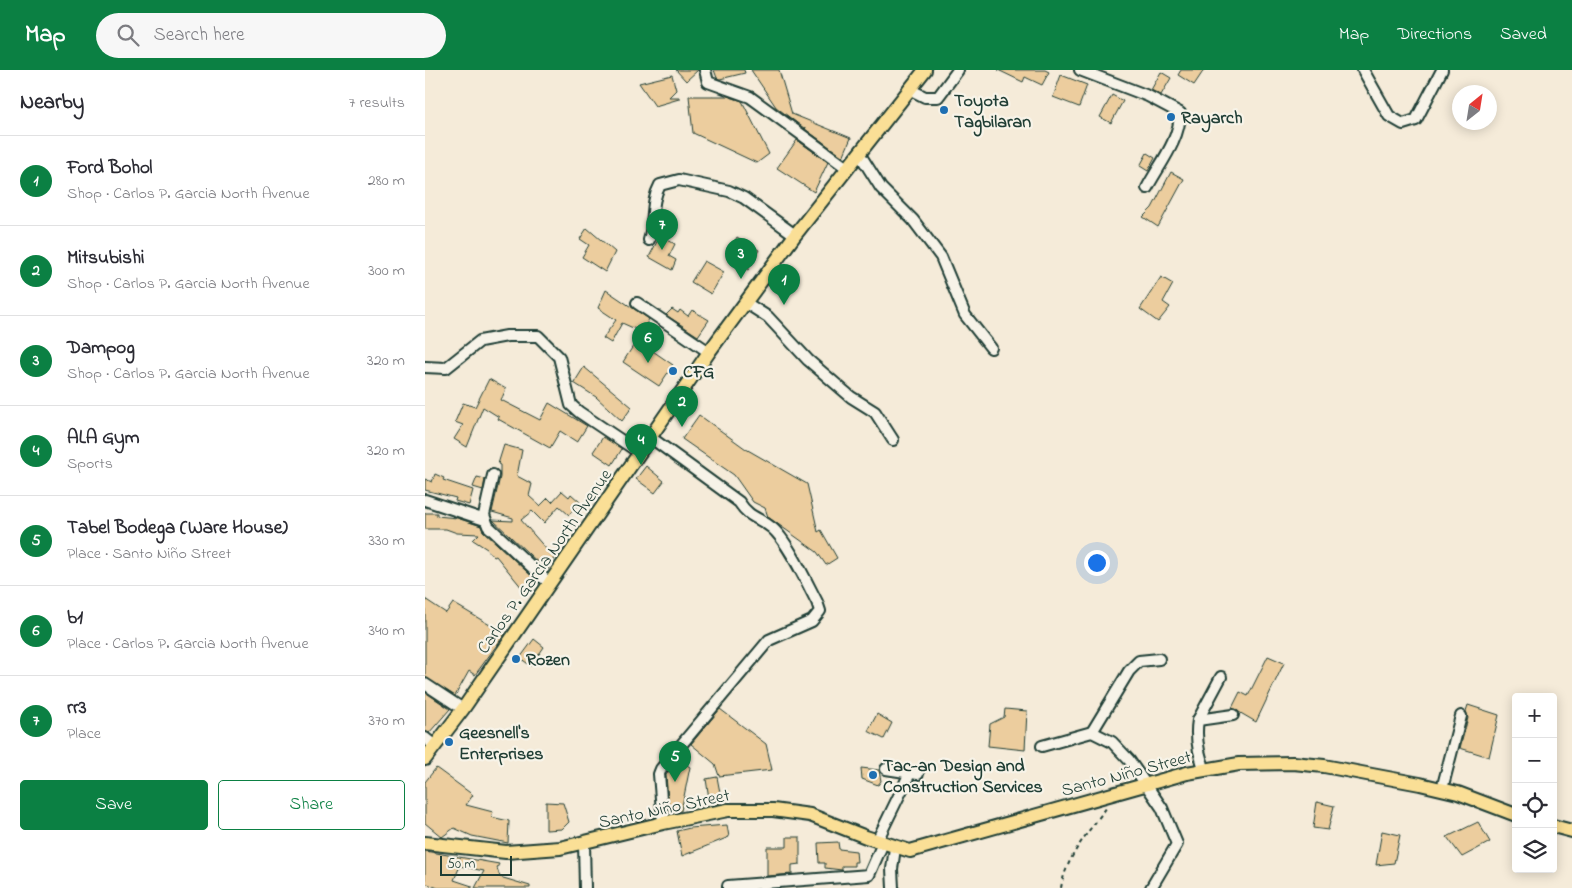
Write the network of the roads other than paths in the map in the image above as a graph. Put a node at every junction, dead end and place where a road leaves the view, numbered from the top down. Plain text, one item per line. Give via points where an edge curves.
1 (705, 70) edge
2 (958, 70) edge
3 (1080, 70) edge
4 (1363, 70) edge
5 (1442, 70) edge
6 (921, 71) edge
7 (909, 89) junction
8 (859, 154) junction
9 (847, 168) junction
10 (1147, 188) dead end
11 (795, 235) junction
12 (649, 240) dead end
13 (637, 303) dead end
14 (746, 304) junction
15 (991, 348) dead end
16 (709, 352) junction
17 (425, 368) edge
18 (650, 437) junction
19 (893, 440) dead end
20 (640, 453) junction
21 (493, 475) dead end
22 (425, 500) edge
23 (485, 520) junction
24 (549, 583) junction
25 (1159, 659) dead end
26 (1221, 677) dead end
27 (425, 684) edge
28 (463, 708) junction
29 (1233, 715) dead end
30 (1461, 716) dead end
31 (1199, 720) junction
32 (1092, 732) junction
33 (430, 742) edge
34 (1041, 746) dead end
35 (425, 759) edge
36 (886, 769) dead end
37 (1205, 770) junction
38 (1145, 785) junction
39 (1442, 789) junction
40 (1512, 814) edge
41 (663, 822) junction
42 (1557, 827) edge
43 (1572, 831) edge
44 (880, 842) junction
45 (425, 843) edge
46 (584, 843) junction
47 (895, 848) junction
48 (585, 888) edge
49 (727, 888) edge
50 (893, 888) edge
51 (1151, 888) edge

1 - 9 street via 708,82 751,96
2 - 7 street via 938,97 925,97
3 - 10 street via 1149,96 1180,113 1180,124 1172,143
4 - 5 street via 1389,116 1403,124 1416,120
6 - 7 main road, Carlos P. Garcia North Avenue
7 - 8 main road, Carlos P. Garcia North Avenue
8 - 9 main road, Carlos P. Garcia North Avenue
8 - 15 street via 881,188 913,220 941,257 965,315
9 - 11 main road, Carlos P. Garcia North Avenue
11 - 12 street via 744,198 729,191 679,180 660,185 655,195
11 - 14 main road, Carlos P. Garcia North Avenue
13 - 16 street
14 - 16 main road, Carlos P. Garcia North Avenue
14 - 19 street via 768,317 808,360 875,412
16 - 18 main road, Carlos P. Garcia North Avenue
17 - 20 street via 446,368 480,341 507,336 538,336 559,357 571,405
18 - 20 main road, Carlos P. Garcia North Avenue
18 - 41 street via 739,502 746,513 772,528 781,538 820,611 812,621 769,640 661,769
20 - 24 main road, Carlos P. Garcia North Avenue
21 - 23 street
22 - 23 street
23 - 24 street
24 - 28 main road, Carlos P. Garcia North Avenue
25 - 32 street via 1139,661 1129,671
26 - 31 street
27 - 28 street
28 - 33 main road, Carlos P. Garcia North Avenue
29 - 31 street
30 - 39 street
31 - 37 street via 1196,733
32 - 34 street
32 - 38 street via 1113,742
33 - 35 main road, Carlos P. Garcia North Avenue
36 - 44 street via 914,773
37 - 38 main road, Santo Niño Street
37 - 39 main road, Santo Niño Street via 1239,764 1293,763
38 - 47 main road, Santo Niño Street via 923,849
38 - 51 street via 1162,808 1177,844
39 - 40 main road, Santo Niño Street
41 - 44 main road, Santo Niño Street via 729,810 773,810 810,815
41 - 46 main road, Santo Niño Street
42 - 43 main road
44 - 47 main road, Santo Niño Street
44 - 49 street via 869,875
45 - 46 main road, Santo Niño Street via 506,852
46 - 48 street
47 - 50 street

